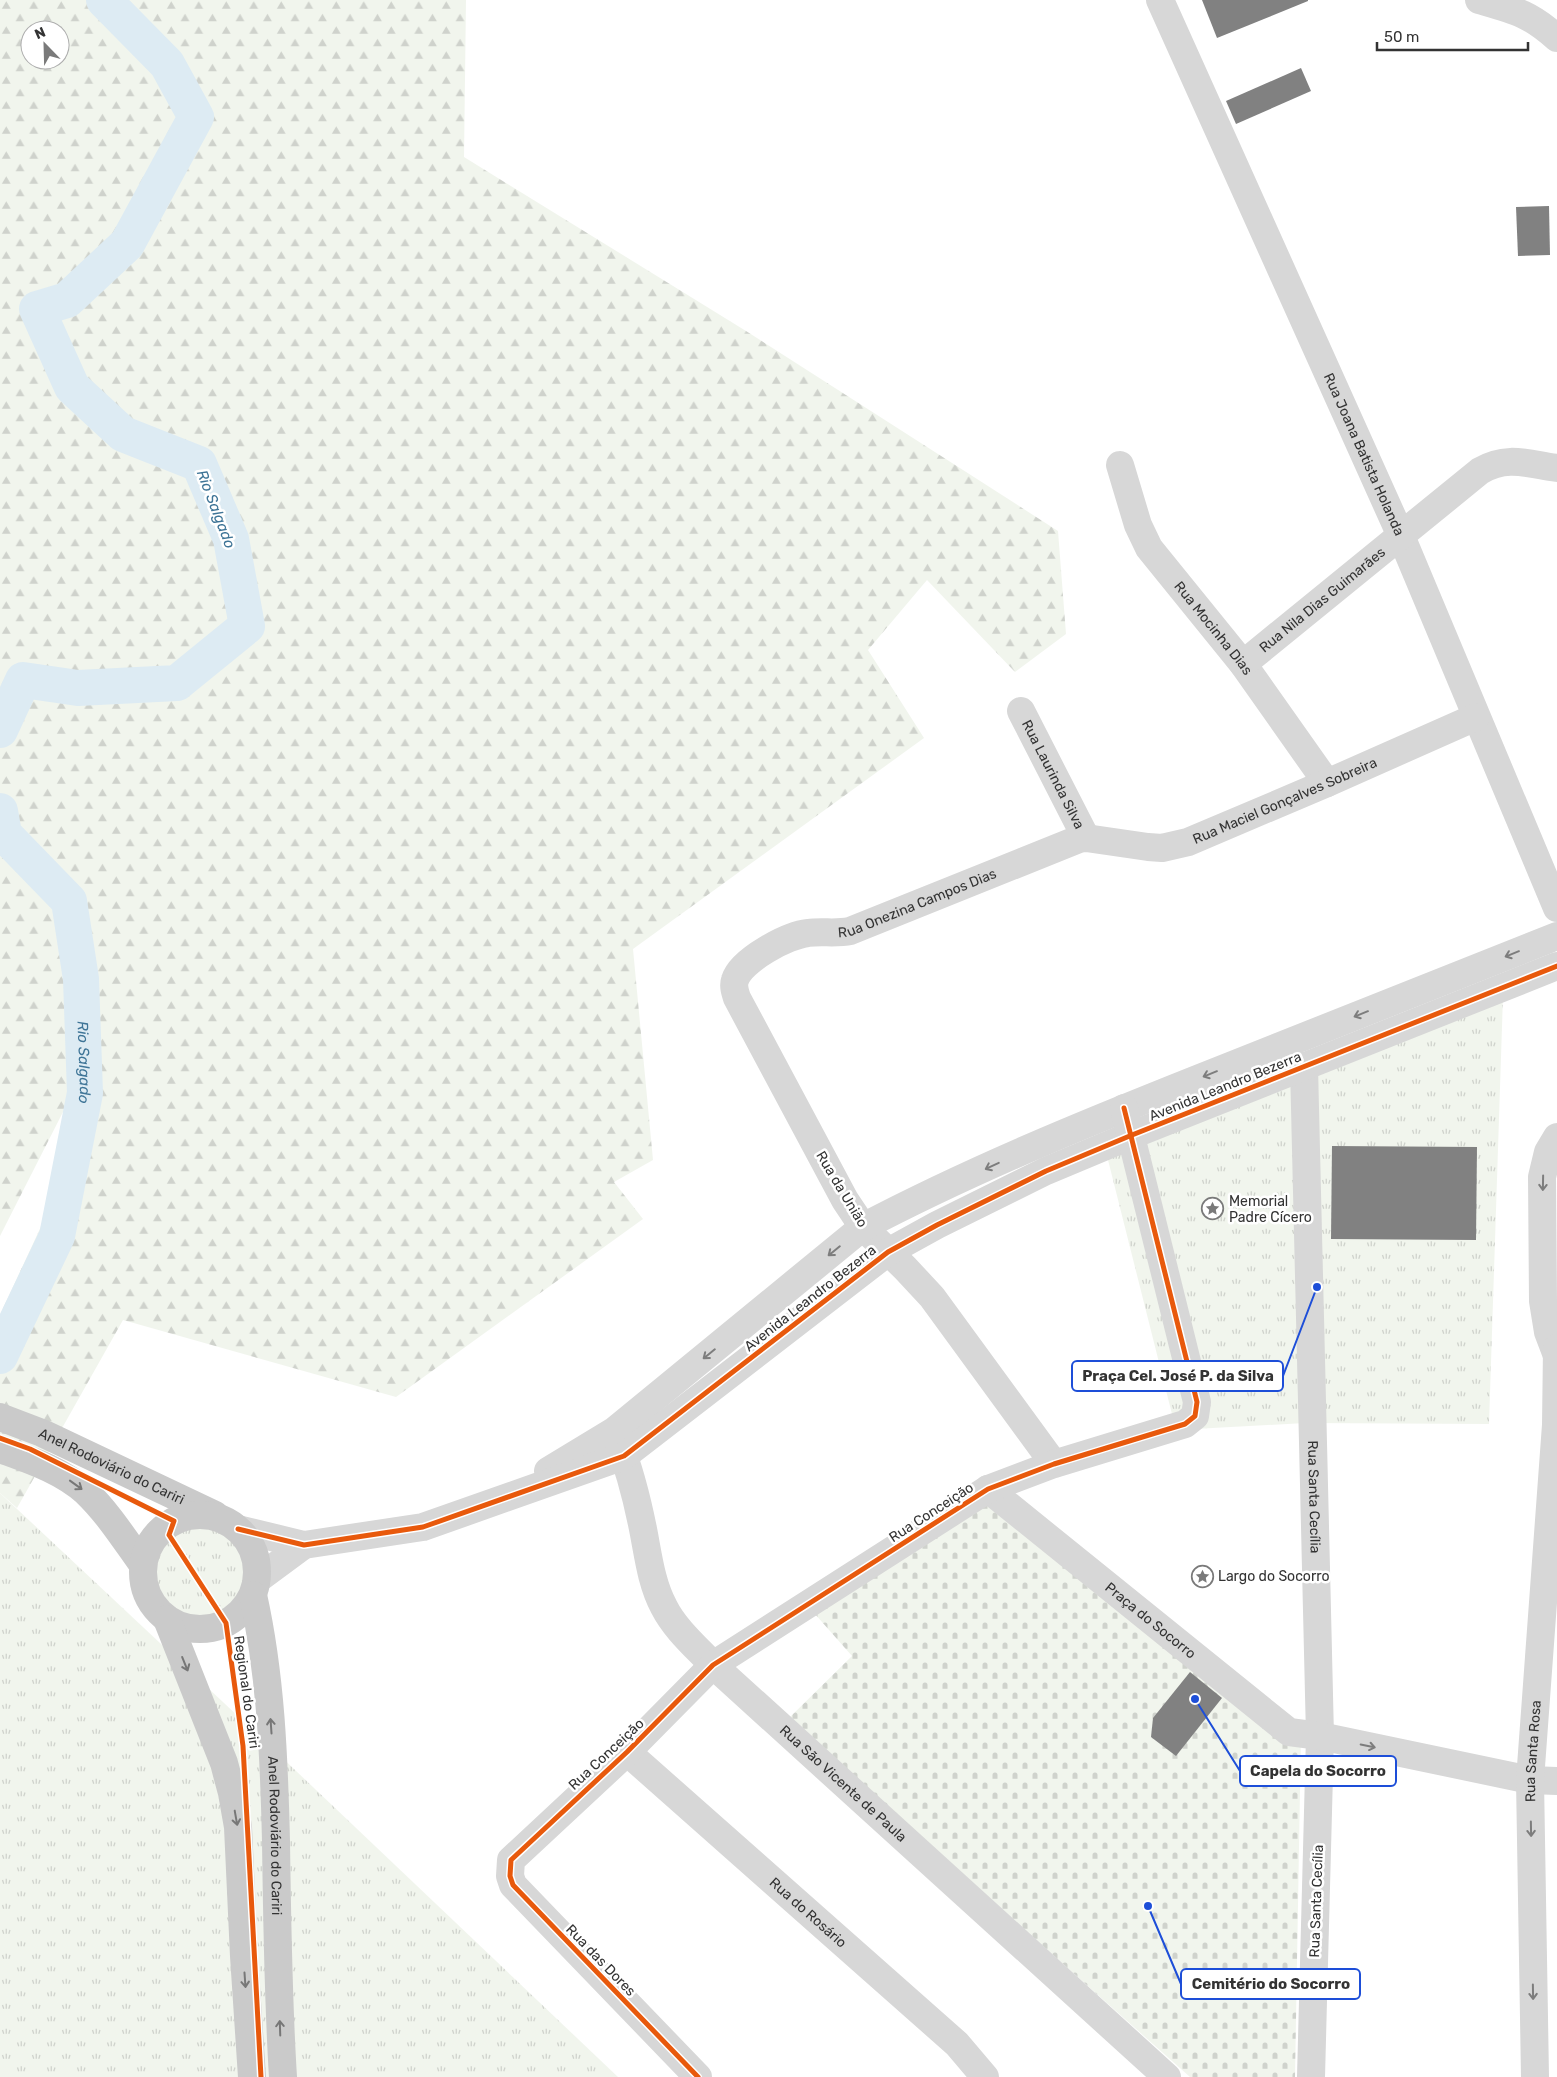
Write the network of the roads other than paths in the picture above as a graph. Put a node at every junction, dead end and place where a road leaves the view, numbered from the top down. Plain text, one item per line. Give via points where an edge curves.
1 (1479, 0) edge
2 (1165, 2) edge
3 (1548, 20) edge
4 (1120, 465) dead end
5 (1557, 468) edge
6 (1401, 536) junction
7 (1243, 664) junction
8 (1021, 711) dead end
9 (1476, 717) junction
10 (1327, 783) junction
11 (1086, 838) junction
12 (1552, 878) edge
13 (1557, 908) edge
14 (1557, 936) edge
15 (748, 962) joint
16 (1557, 966) edge
17 (1304, 1066) junction
18 (1124, 1108) junction
19 (1132, 1135) junction
20 (1557, 1137) edge
21 (863, 1227) junction
22 (888, 1252) junction
23 (1556, 1351) edge
24 (0, 1417) edge
25 (1556, 1425) edge
26 (614, 1431) junction
27 (0, 1449) edge
28 (624, 1456) junction
29 (1054, 1464) junction
30 (988, 1490) junction
31 (486, 1506) junction
32 (230, 1524) junction
33 (304, 1545) junction
34 (143, 1565) junction
35 (255, 1587) junction
36 (167, 1619) junction
37 (713, 1665) junction
38 (1320, 1736) junction
39 (627, 1752) junction
40 (1530, 1780) junction
41 (1557, 1781) edge
42 (517, 1853) joint
43 (252, 2077) edge
44 (283, 2077) edge
45 (698, 2077) edge
46 (985, 2077) edge
47 (1167, 2077) edge
48 (1311, 2077) edge
49 (1535, 2077) edge

1 - 3 street
2 - 6 street, Rua Joana Batista Holanda
4 - 7 street, Rua Mocinha Dias via 1138,525 1149,548
5 - 6 street, Rua Nila Dias Guimarães via 1512,461 1490,465
6 - 7 street, Rua Nila Dias Guimarães
6 - 9 street, Rua Joana Batista Holanda
7 - 10 street, Rua Mocinha Dias
8 - 11 street, Rua Laurinda Silva
9 - 10 street, Rua Maciel Gonçalves Sobreira
9 - 12 street, Rua Joana Batista Holanda
10 - 11 street, Rua Maciel Gonçalves Sobreira via 1174,846 1148,848
11 - 15 street, Rua Onezina Campos Dias via 850,931 795,936
12 - 13 street, Rua Joana Batista Holanda
14 -> 18 street, Avenida Leandro Bezerra
15 - 21 street, Rua da União via 734,981 737,998 845,1200
16 - 17 street, Avenida Leandro Bezerra
17 - 19 street, Avenida Leandro Bezerra
17 - 38 street, Rua Santa Cecília
18 - 19 street, Rua Conceição
18 -> 21 street, Avenida Leandro Bezerra via 1019,1153
19 - 22 street, Avenida Leandro Bezerra via 1046,1171
19 - 29 street, Rua Conceição via 1197,1409 1185,1424
20 -> 23 street via 1548,1152 1542,1176 1543,1301 1548,1332
21 - 22 street, Rua da União
21 -> 26 street, Avenida Leandro Bezerra
22 - 28 street, Avenida Leandro Bezerra
22 - 29 street, Rua da União via 932,1297
23 - 25 street
24 - 32 main road, Anel Rodoviário do Cariri via 42,1433
25 - 40 street, Rua Santa Rosa
26 - 28 street, Rua São Vicente de Paula
26 - 31 street, Avenida Leandro Bezerra
27 -> 34 main road, Anel Rodoviário do Cariri via 34,1461 84,1491 114,1524
28 - 31 street, Avenida Leandro Bezerra
28 - 37 street, Rua São Vicente de Paula via 663,1606 675,1625
29 - 30 street, Rua Conceição
30 - 37 street, Rua Conceição
30 - 38 street, Praça do Socorro via 1289,1732
31 - 33 street, Avenida Leandro Bezerra via 423,1527
32 - 33 street
32 - 34 main road via 206,1515 174,1521 154,1539
32 - 35 main road via 250,1543 254,1552 257,1560
33 - 35 street
34 - 36 main road via 149,1597
35 - 36 main road via 246,1606 226,1623 196,1629
44 -> 35 main road, Anel Rodoviário do Cariri via 273,1756
36 -> 43 main road via 214,1737 232,1793 238,1827
37 - 39 street, Rua Conceição
37 - 47 street, Rua São Vicente de Paula
38 -> 40 street, Praça do Socorro
38 - 48 street, Rua Santa Cecília
39 - 42 street, Rua Conceição
39 - 46 street, Rua do Rosário via 957,2044
40 - 41 street, Praça do Socorro
40 -> 49 street, Rua Santa Rosa
42 - 45 street, Rua das Dores via 510,1868 513,1885

